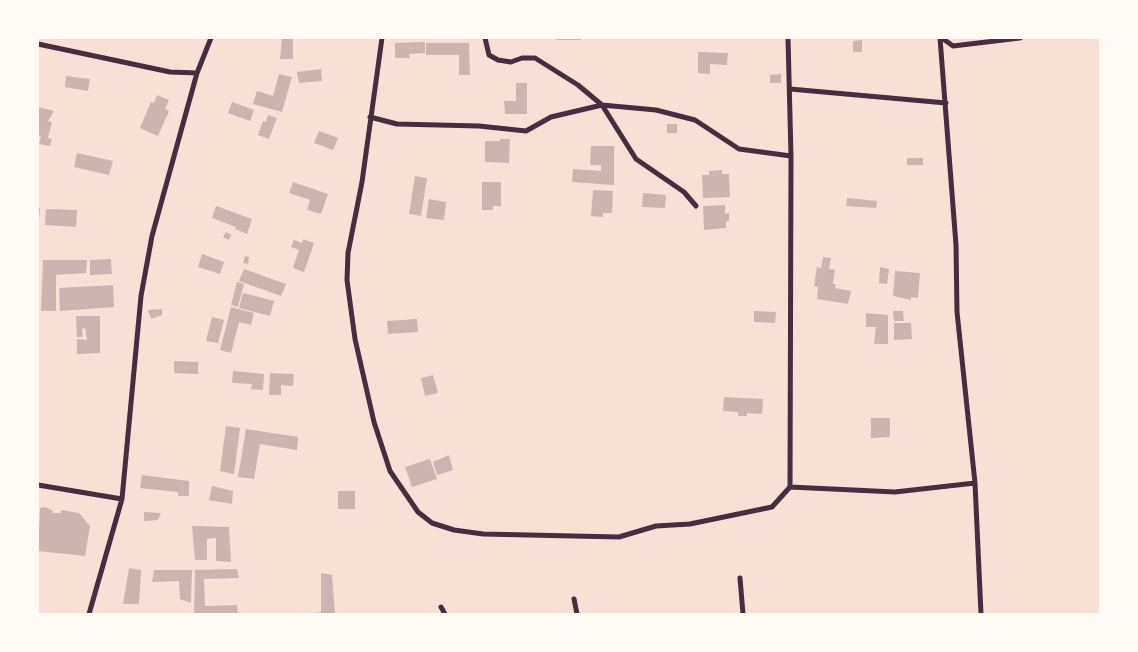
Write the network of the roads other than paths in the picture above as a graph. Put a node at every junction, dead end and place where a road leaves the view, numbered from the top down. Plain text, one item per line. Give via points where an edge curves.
1 (211, 38) edge
2 (382, 38) edge
3 (485, 38) edge
4 (788, 38) edge
5 (941, 38) edge
6 (1020, 38) edge
7 (38, 44) edge
8 (197, 73) junction
9 (790, 89) junction
10 (946, 103) junction
11 (602, 104) junction
12 (370, 117) junction
13 (791, 156) junction
14 (696, 206) dead end
15 (975, 483) junction
16 (38, 485) edge
17 (790, 487) junction
18 (122, 499) junction
19 (740, 578) dead end
20 (574, 599) dead end
21 (441, 607) dead end
22 (89, 614) edge
23 (445, 614) edge
24 (577, 614) edge
25 (742, 614) edge
26 (982, 614) edge

1 - 8 street
2 - 12 street
3 - 11 street via 489,55 511,62 535,58
4 - 9 street
5 - 6 street via 953,46
5 - 10 street
7 - 8 street via 154,69
8 - 18 street via 152,236 141,296
9 - 10 street
9 - 13 street
10 - 15 street via 956,245 957,312
11 - 12 street via 551,117 526,131 397,124
11 - 13 street via 656,110 694,120 739,149
11 - 14 street via 636,159 684,192
12 - 17 street via 348,253 347,280 354,339 374,422 390,471 418,512 432,522 454,530 483,534 619,537 656,526 690,524 772,507
13 - 17 street
15 - 17 street via 896,492
15 - 26 street
16 - 18 street
18 - 22 street
19 - 25 street
20 - 24 street
21 - 23 street

